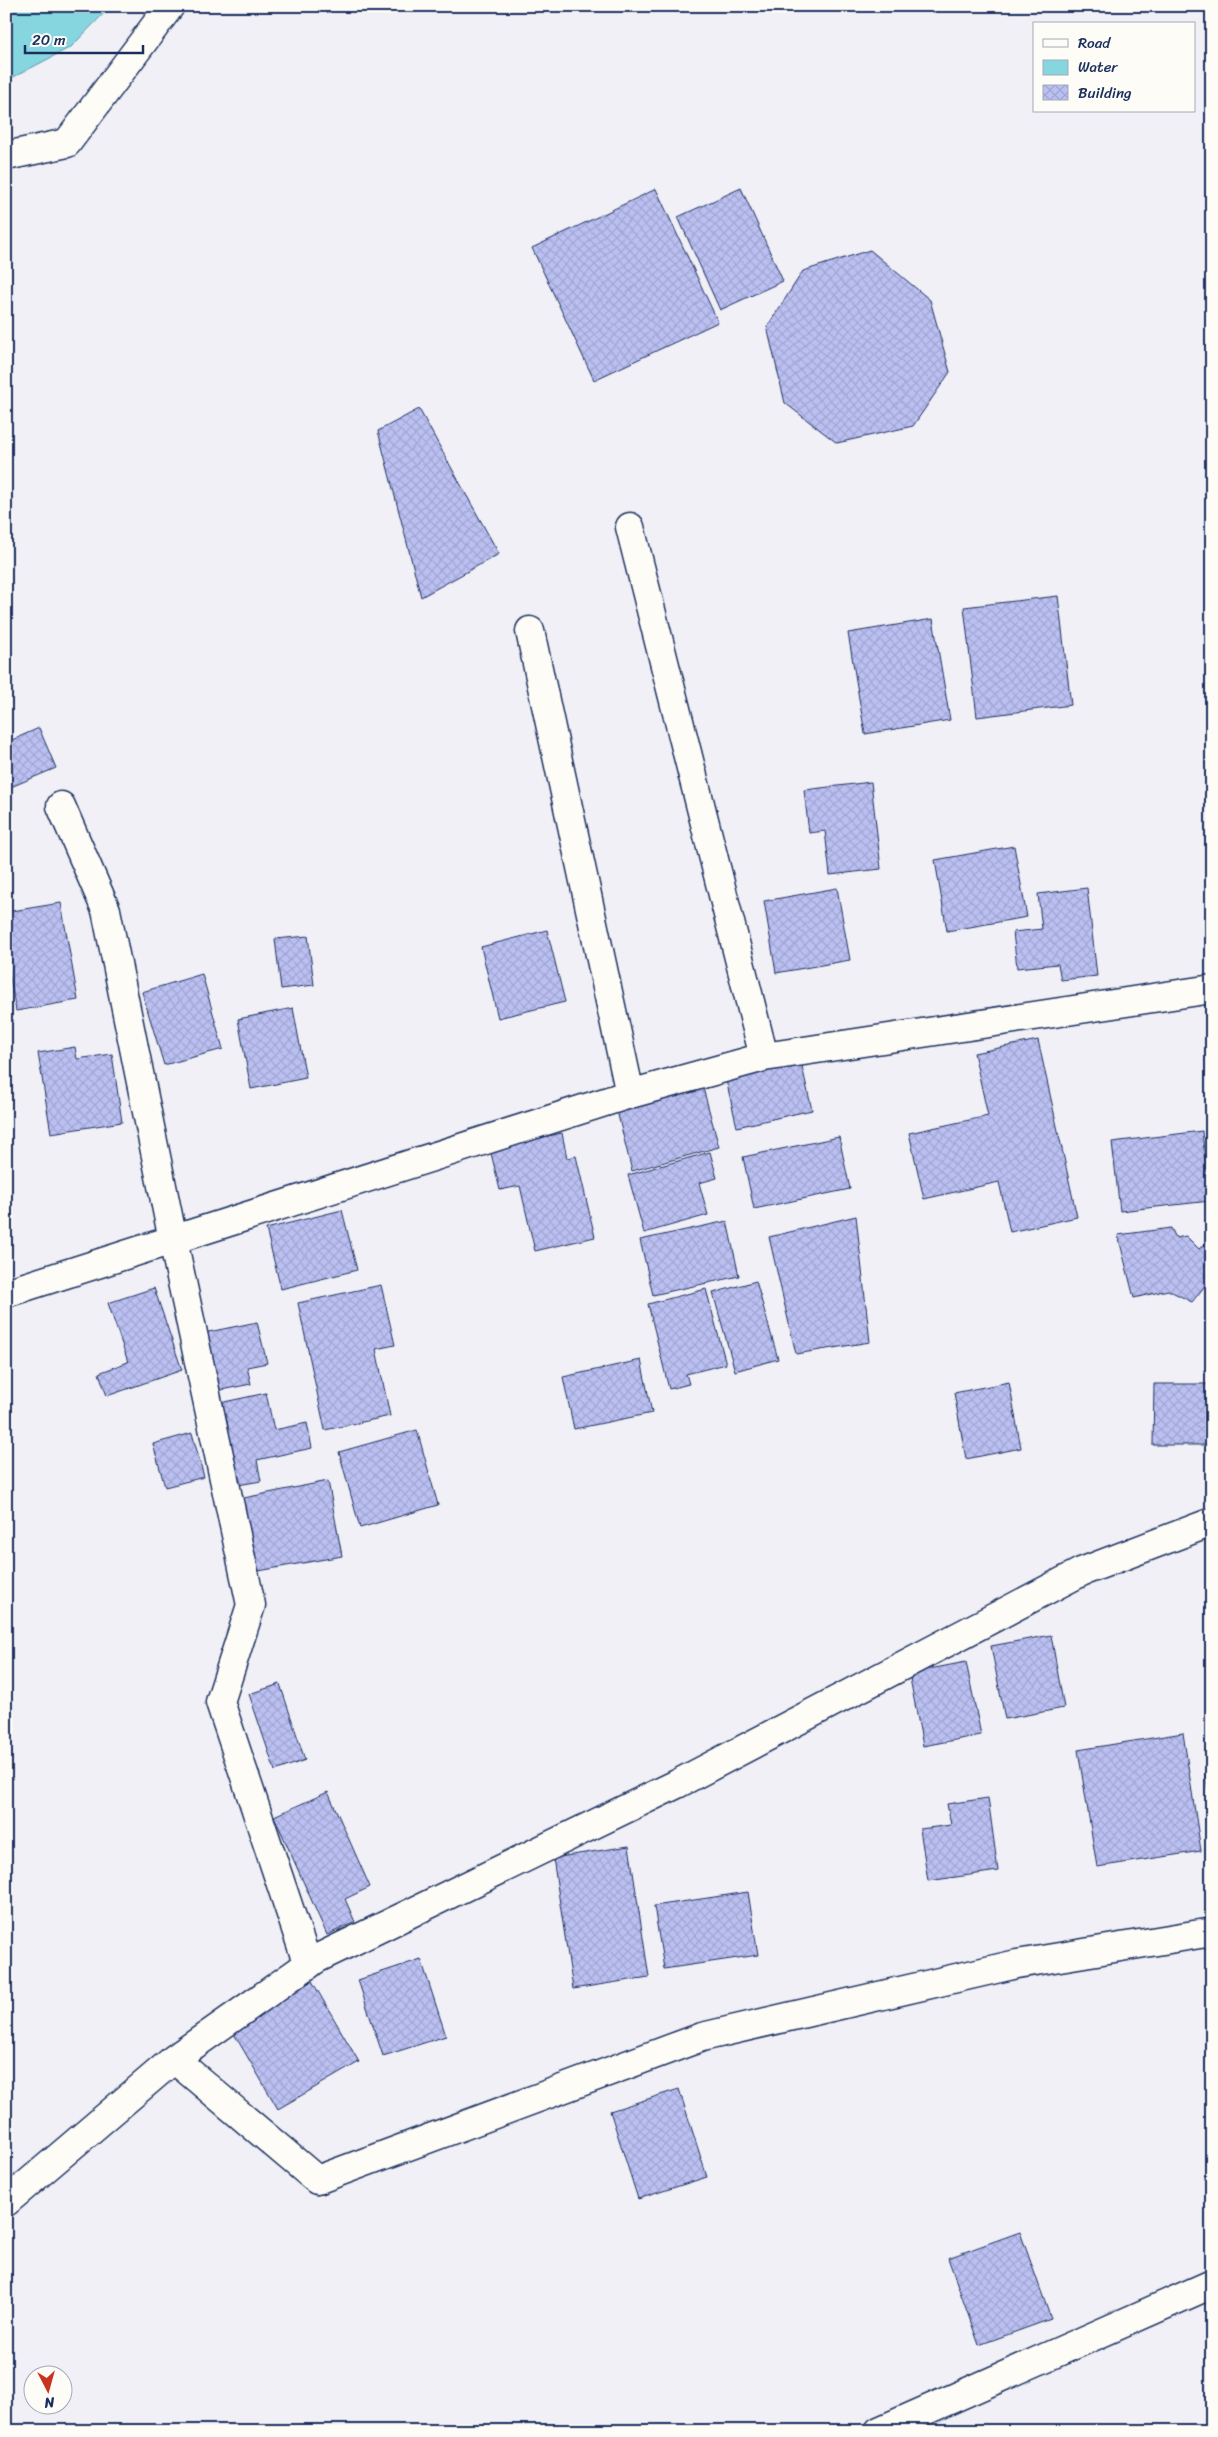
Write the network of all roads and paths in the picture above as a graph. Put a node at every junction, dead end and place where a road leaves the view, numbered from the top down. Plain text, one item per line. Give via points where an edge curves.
1 (170, 6) edge
2 (6, 156) edge
3 (630, 527) dead end
4 (530, 631) dead end
5 (61, 806) dead end
6 (1212, 989) edge
7 (764, 1057) junction
8 (630, 1094) junction
9 (173, 1240) junction
10 (6, 1293) edge
11 (1212, 1522) edge
12 (1212, 1932) edge
13 (308, 1965) junction
14 (174, 2059) junction
15 (6, 2202) edge
16 (1212, 2284) edge
17 (879, 2431) edge

1 - 2 street via 67,143
3 - 7 street
4 - 8 street
5 - 9 street via 106,910
6 - 7 street
7 - 8 street
8 - 9 street
9 - 10 street
9 - 13 street via 251,1605 220,1702
11 - 13 street via 1081,1572 677,1784
12 - 14 street via 1017,1964 702,2036 317,2180
13 - 14 street
14 - 15 street
16 - 17 street

